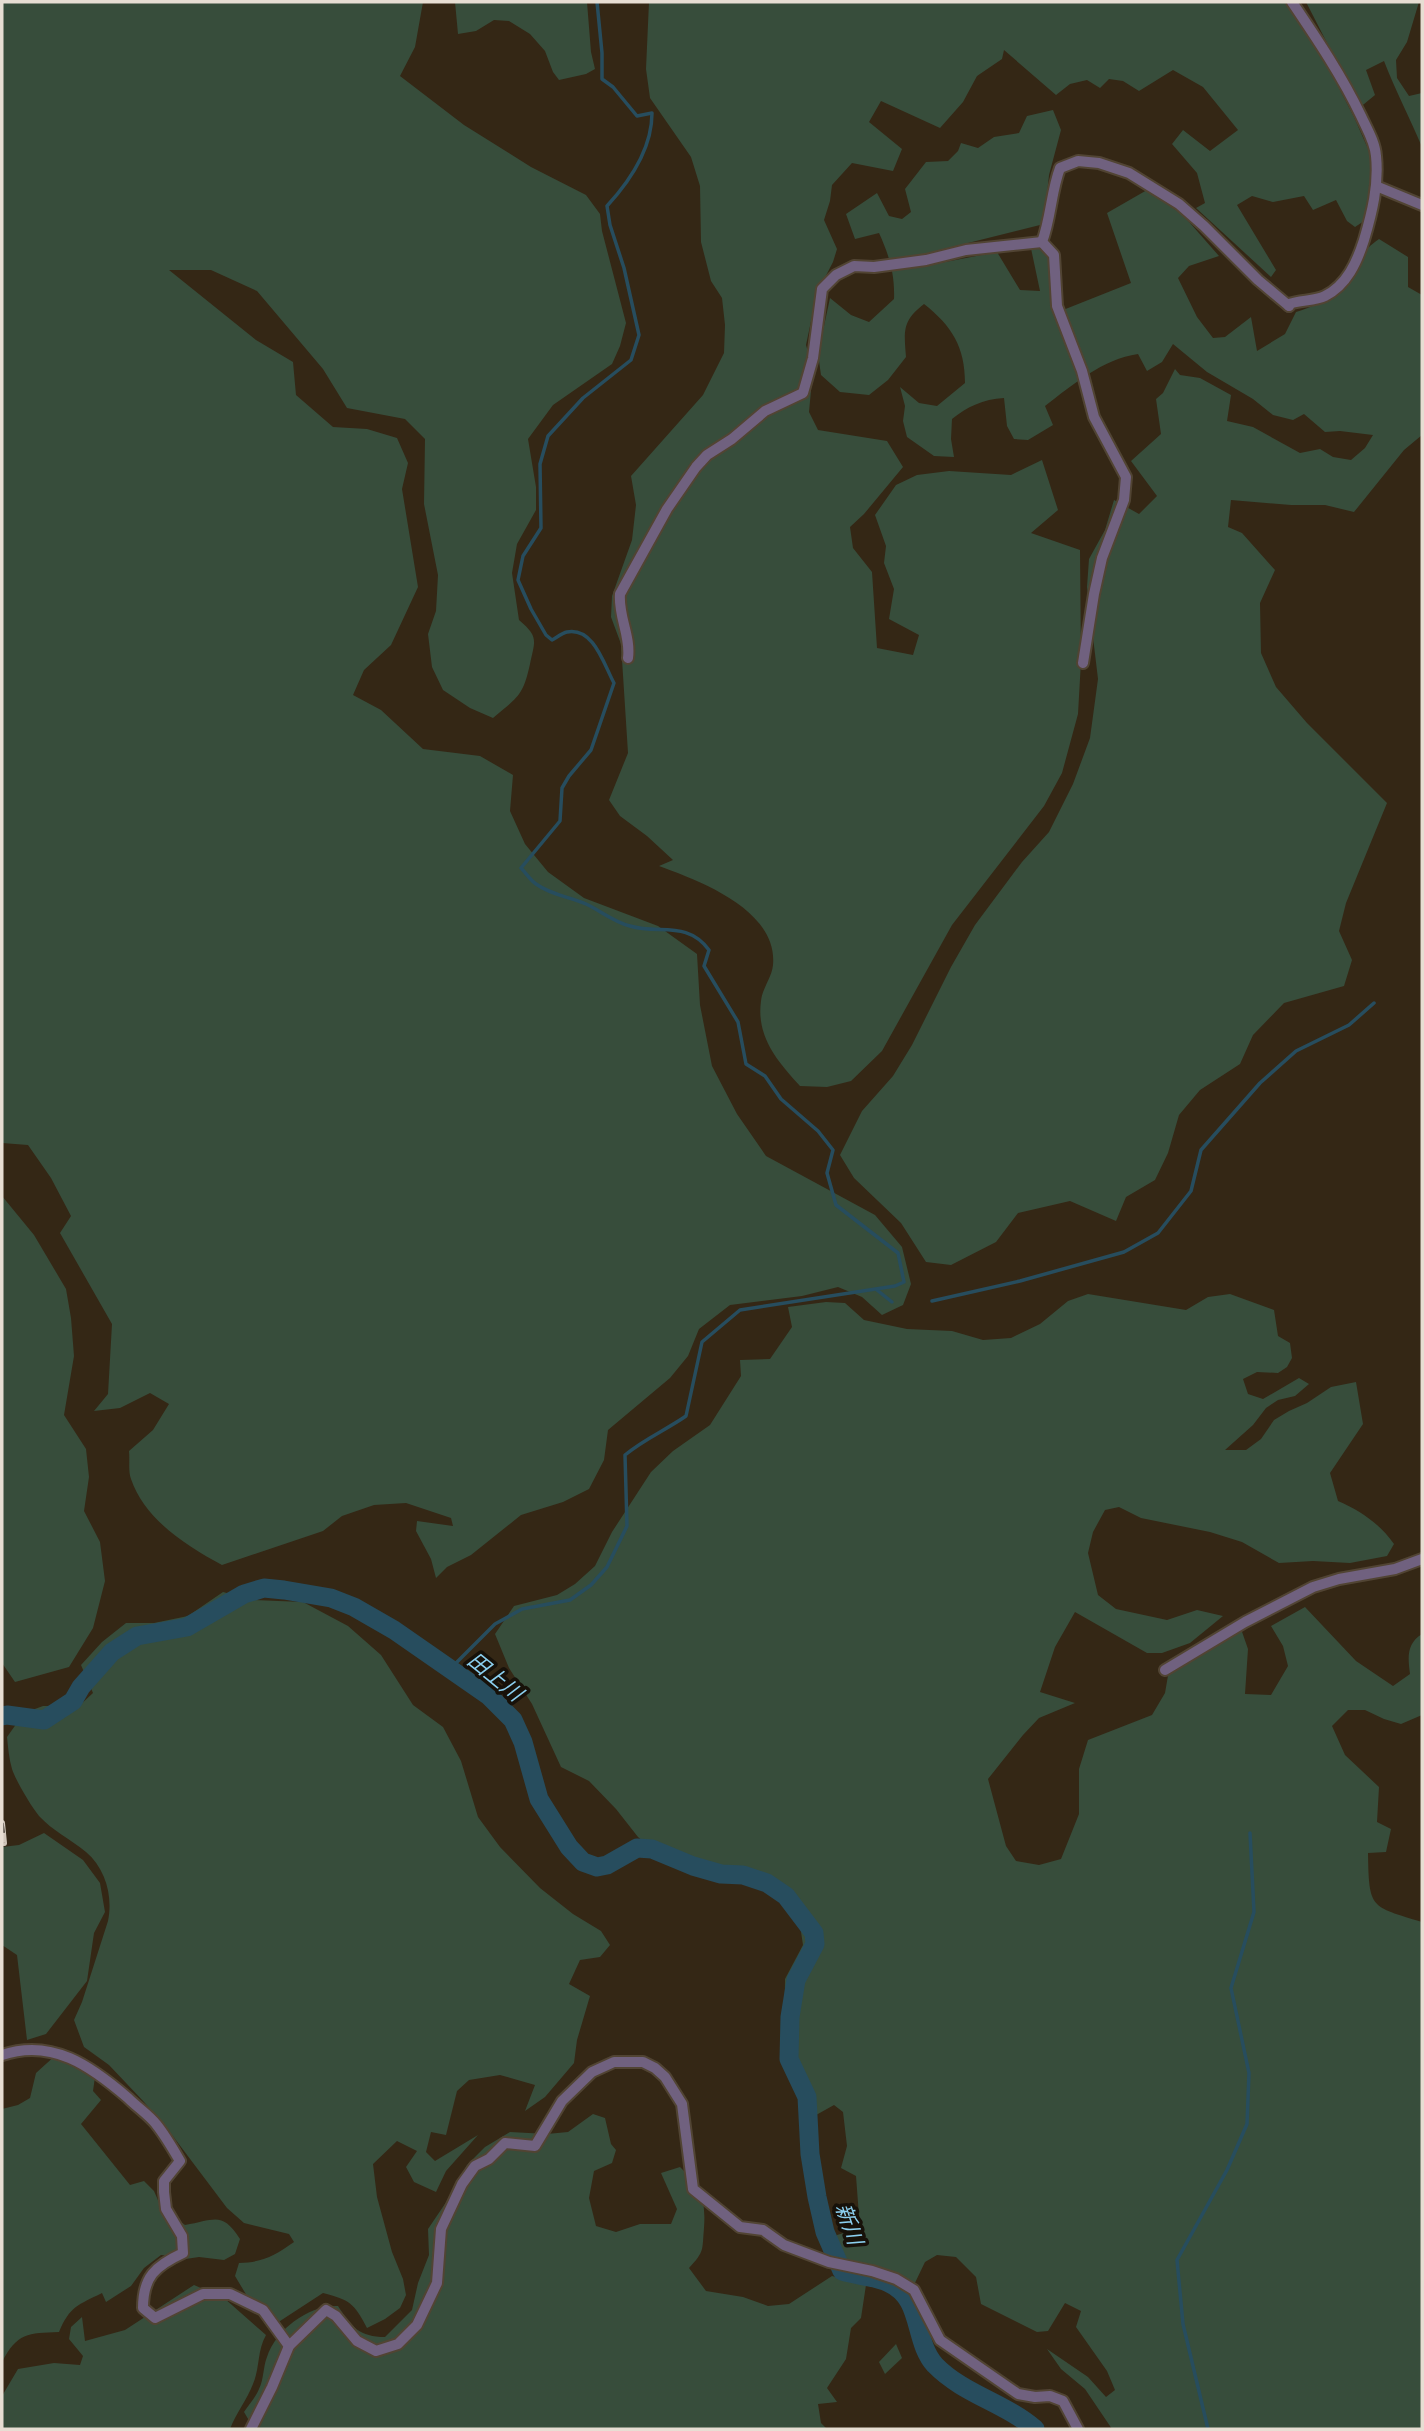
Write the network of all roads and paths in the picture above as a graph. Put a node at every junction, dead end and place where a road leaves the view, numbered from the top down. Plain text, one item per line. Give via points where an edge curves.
1 (1292, 2) edge
2 (1377, 186) junction
3 (1422, 205) edge
4 (1042, 242) junction
5 (628, 658) dead end
6 (1083, 663) dead end
7 (1422, 1559) edge
8 (1165, 1670) dead end
9 (2, 2055) edge
10 (289, 2346) junction
11 (251, 2429) edge
12 (1078, 2429) edge

1 - 2 street via 1349,89 1373,141
2 - 3 street
2 - 4 street via 1360,253 1349,275 1323,297 1289,306 1179,204 1129,173 1099,163 1078,161 1060,168
4 - 5 street via 874,267 854,266 822,289 813,358 803,393 765,411 696,467 620,594
4 - 6 street via 1054,255 1057,306 1094,417 1126,477 1124,500 1102,558
7 - 8 street via 1312,1587
9 - 10 street via 20,2049 48,2050 84,2064 156,2123 180,2161 164,2181 164,2192 166,2209 182,2236 183,2253 163,2262 143,2287 143,2308 155,2318 203,2294 230,2294 263,2310
10 - 11 street
10 - 12 street via 326,2310 357,2342 376,2351 398,2344 417,2325 435,2292 441,2229 475,2166 505,2143 535,2146 562,2101 592,2072 614,2062 643,2062 665,2077 682,2104 693,2189 714,2207 740,2227 763,2230 784,2245 896,2279 914,2290 940,2340 1018,2394 1063,2401

